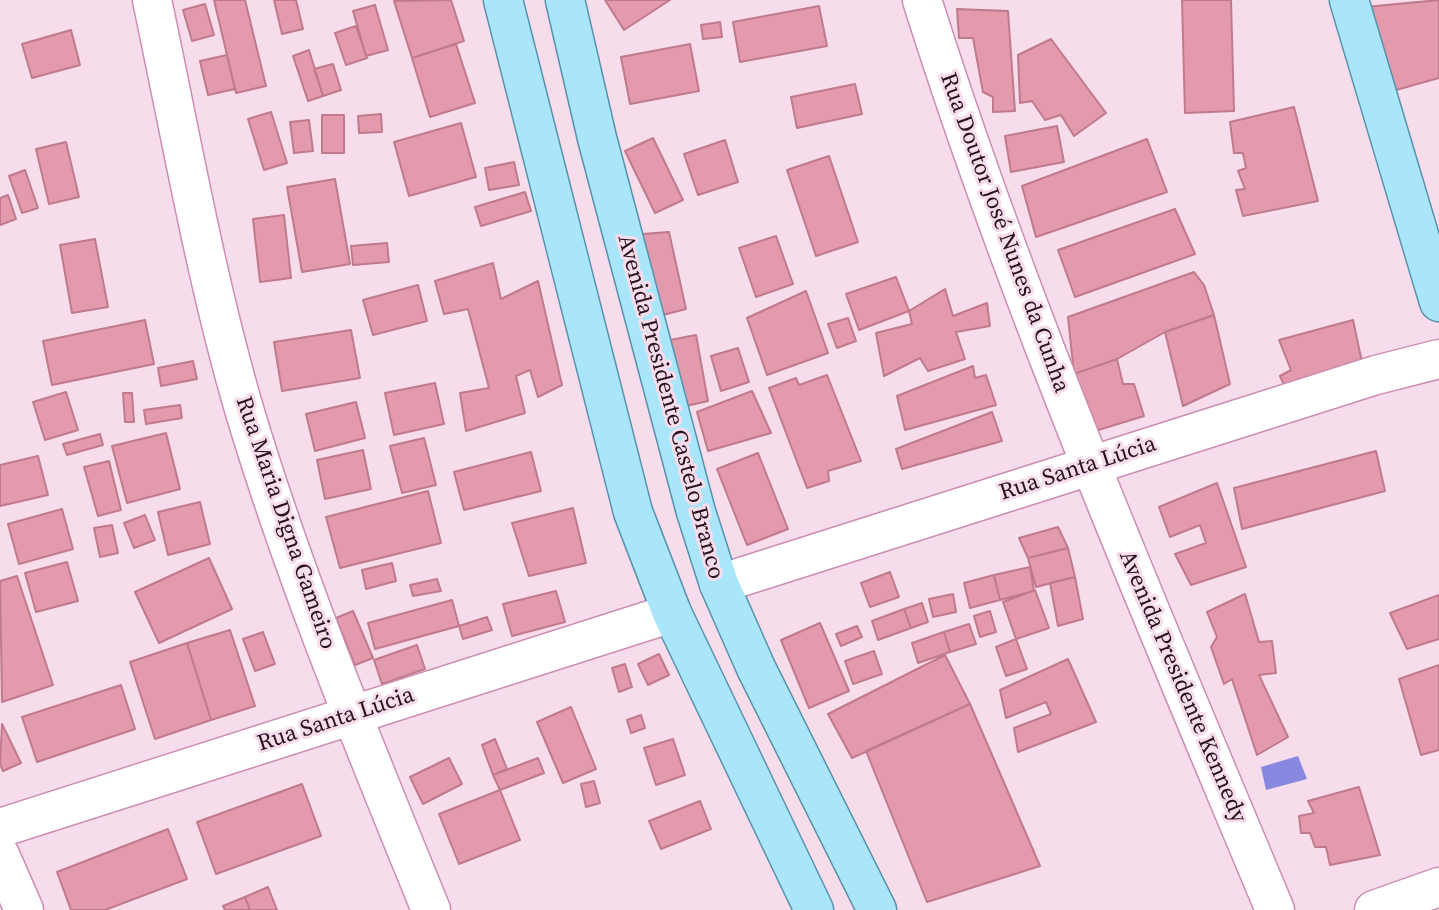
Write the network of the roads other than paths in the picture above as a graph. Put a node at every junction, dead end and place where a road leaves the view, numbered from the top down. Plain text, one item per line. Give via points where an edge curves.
1 (152, 0) edge
2 (503, 0) edge
3 (565, 0) edge
4 (922, 0) edge
5 (1349, 0) edge
6 (1439, 302) edge
7 (1439, 359) edge
8 (1090, 464) junction
9 (719, 584) junction
10 (672, 613) junction
11 (352, 714) junction
12 (0, 828) edge
13 (0, 855) edge
14 (849, 856) junction
15 (1439, 887) edge
16 (806, 896) edge
17 (24, 910) edge
18 (431, 910) edge
19 (877, 910) edge
20 (1275, 910) edge
21 (1374, 910) edge

1 - 11 street, Rua Maria Digna Gameiro via 243,406 274,505
2 - 10 main road via 633,512
3 - 9 main road, Avenida Presidente Castelo Branco via 600,151
4 - 8 street, Rua Doutor José Nunes da Cunha via 1000,230
5 - 6 main road
7 - 8 street, Rua Santa Lúcia
8 - 9 street, Rua Santa Lúcia
8 - 20 street, Avenida Presidente Kennedy
9 - 14 main road, Avenida Presidente Castelo Branco
10 - 11 street, Rua Santa Lúcia
10 - 16 main road
11 - 12 street, Rua Santa Lúcia
11 - 18 street, Rua Maria Digna Gameiro
13 - 17 street
14 - 16 main road
14 - 19 main road, Avenida Presidente Castelo Branco
15 - 21 street

